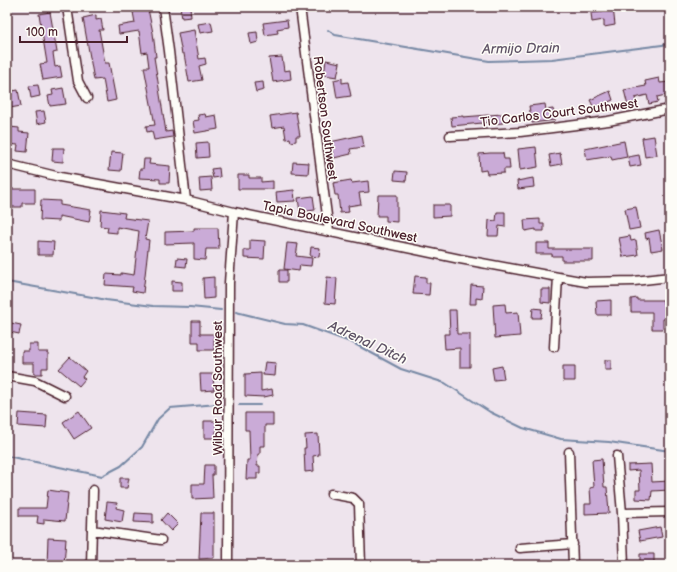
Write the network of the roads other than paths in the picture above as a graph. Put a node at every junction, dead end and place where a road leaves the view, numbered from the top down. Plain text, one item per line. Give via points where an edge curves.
1 (67, 7) edge
2 (163, 7) edge
3 (300, 7) edge
4 (87, 98) dead end
5 (670, 109) edge
6 (450, 136) dead end
7 (7, 164) edge
8 (186, 200) junction
9 (234, 212) junction
10 (329, 231) junction
11 (558, 277) junction
12 (670, 277) edge
13 (554, 347) dead end
14 (7, 376) edge
15 (65, 396) dead end
16 (569, 452) dead end
17 (617, 456) dead end
18 (93, 490) dead end
19 (331, 494) dead end
20 (670, 512) edge
21 (622, 513) junction
22 (92, 530) junction
23 (161, 540) dead end
24 (573, 544) junction
25 (520, 548) dead end
26 (91, 565) edge
27 (228, 565) edge
28 (361, 565) edge
29 (573, 565) edge
30 (624, 565) edge

1 - 4 street via 78,81
2 - 8 street
3 - 10 street, Robertson Southwest
5 - 6 street, Tio Carlos Court Southwest via 608,121 520,132
7 - 8 street, Tapia Boulevard Southwest via 60,177
8 - 9 street, Tapia Boulevard Southwest
9 - 10 street, Tapia Boulevard Southwest
9 - 27 street, Wilbur Road Southwest via 229,283
10 - 11 street, Tapia Boulevard Southwest
11 - 12 street, Tapia Boulevard Southwest via 586,282
11 - 13 street
14 - 15 street via 35,380
16 - 24 street
17 - 21 street
18 - 22 street
19 - 28 street via 353,498 359,504
20 - 21 street
21 - 30 street
22 - 23 street
22 - 26 street
24 - 25 street
24 - 29 street

